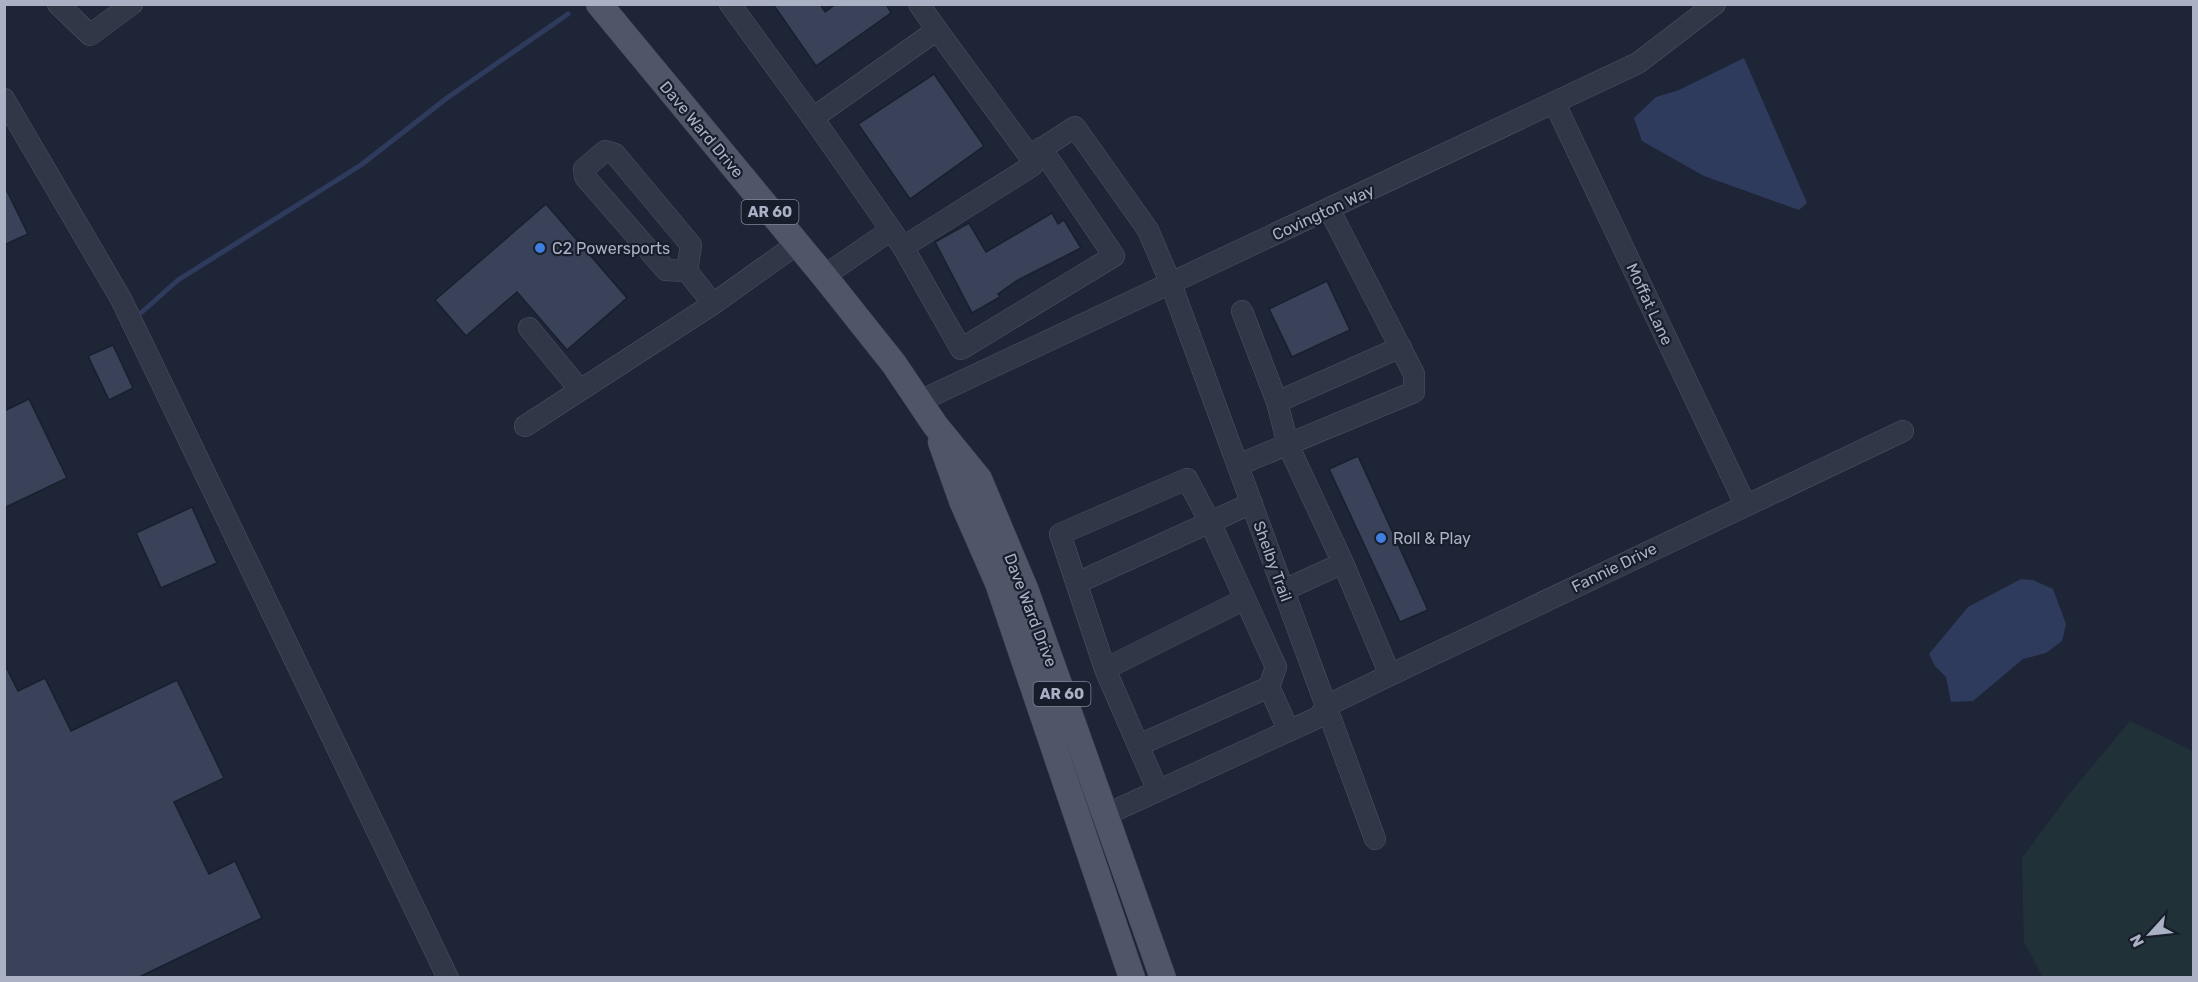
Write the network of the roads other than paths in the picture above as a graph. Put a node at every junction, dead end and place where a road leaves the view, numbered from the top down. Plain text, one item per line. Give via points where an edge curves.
1 (58, 4) edge
2 (132, 4) edge
3 (599, 4) edge
4 (730, 4) edge
5 (919, 4) edge
6 (1715, 4) edge
7 (1686, 14) edge
8 (937, 30) junction
9 (4, 99) edge
10 (1555, 104) junction
11 (813, 118) junction
12 (1035, 152) junction
13 (1329, 209) junction
14 (897, 238) junction
15 (797, 244) junction
16 (687, 271) junction
17 (824, 276) junction
18 (1171, 284) junction
19 (713, 304) junction
20 (1242, 311) dead end
21 (529, 328) dead end
22 (1401, 347) junction
23 (580, 390) junction
24 (920, 401) junction
25 (1277, 402) junction
26 (935, 425) junction
27 (525, 426) dead end
28 (1903, 430) dead end
29 (1288, 445) junction
30 (1238, 465) junction
31 (1252, 503) junction
32 (1745, 504) junction
33 (1210, 522) junction
34 (1343, 562) junction
35 (1077, 583) junction
36 (1284, 590) junction
37 (1245, 599) junction
38 (1106, 669) junction
39 (1390, 675) junction
40 (1269, 687) junction
41 (1326, 706) junction
42 (1289, 731) junction
43 (1138, 745) junction
44 (1158, 791) junction
45 (1105, 815) junction
46 (1375, 839) dead end
47 (448, 978) edge
48 (1132, 978) edge
49 (1163, 978) edge

1 - 2 street via 90,35
3 - 15 main road, Dave Ward Drive / AR 60
4 - 11 street
5 - 8 street
6 - 7 street, Covington Way
7 - 10 street, Covington Way via 1638,63
8 - 11 street
8 - 12 street
9 - 47 street via 121,299
10 - 13 street, Covington Way
10 - 32 street, Moffat Lane
11 - 14 street
12 - 14 street via 1032,166
12 - 14 street via 1114,256 961,349
12 - 18 street, Shelby Trail via 1075,127 1148,230
13 - 18 street, Covington Way
13 - 22 street
14 - 17 street
15 - 17 main road, Dave Ward Drive / AR 60
15 - 19 street
16 - 16 street via 666,270 585,177 584,169 605,151 615,154 691,245
16 - 19 street
17 - 24 main road, Dave Ward Drive / AR 60
18 - 24 street, Covington Way
18 - 30 street, Shelby Trail
19 - 23 street
20 - 25 street
21 - 23 street
22 - 25 street
22 - 29 street via 1414,374 1414,392
23 - 27 street
24 - 26 main road, Dave Ward Drive / AR 60
25 - 29 street
26 - 45 main road, Dave Ward Drive / AR 60 via 979,479 1026,591
26 - 48 main road, Dave Ward Drive / AR 60 via 962,501 998,583
28 - 32 street, Fannie Drive
29 - 30 street
29 - 34 street
30 - 31 street, Shelby Trail
31 - 33 street
31 - 36 street, Shelby Trail
32 - 39 street, Fannie Drive
33 - 35 street
33 - 35 street via 1187,479 1060,534
33 - 37 street
34 - 36 street
34 - 39 street
35 - 38 street
36 - 41 street, Shelby Trail
37 - 38 street
37 - 40 street via 1276,667
38 - 43 street
39 - 41 street, Fannie Drive
40 - 42 street
40 - 43 street
41 - 42 street, Fannie Drive via 1318,717
41 - 46 street, Shelby Trail
42 - 44 street, Fannie Drive
43 - 44 street
44 - 45 street, Fannie Drive
45 - 49 main road, Dave Ward Drive / AR 60

